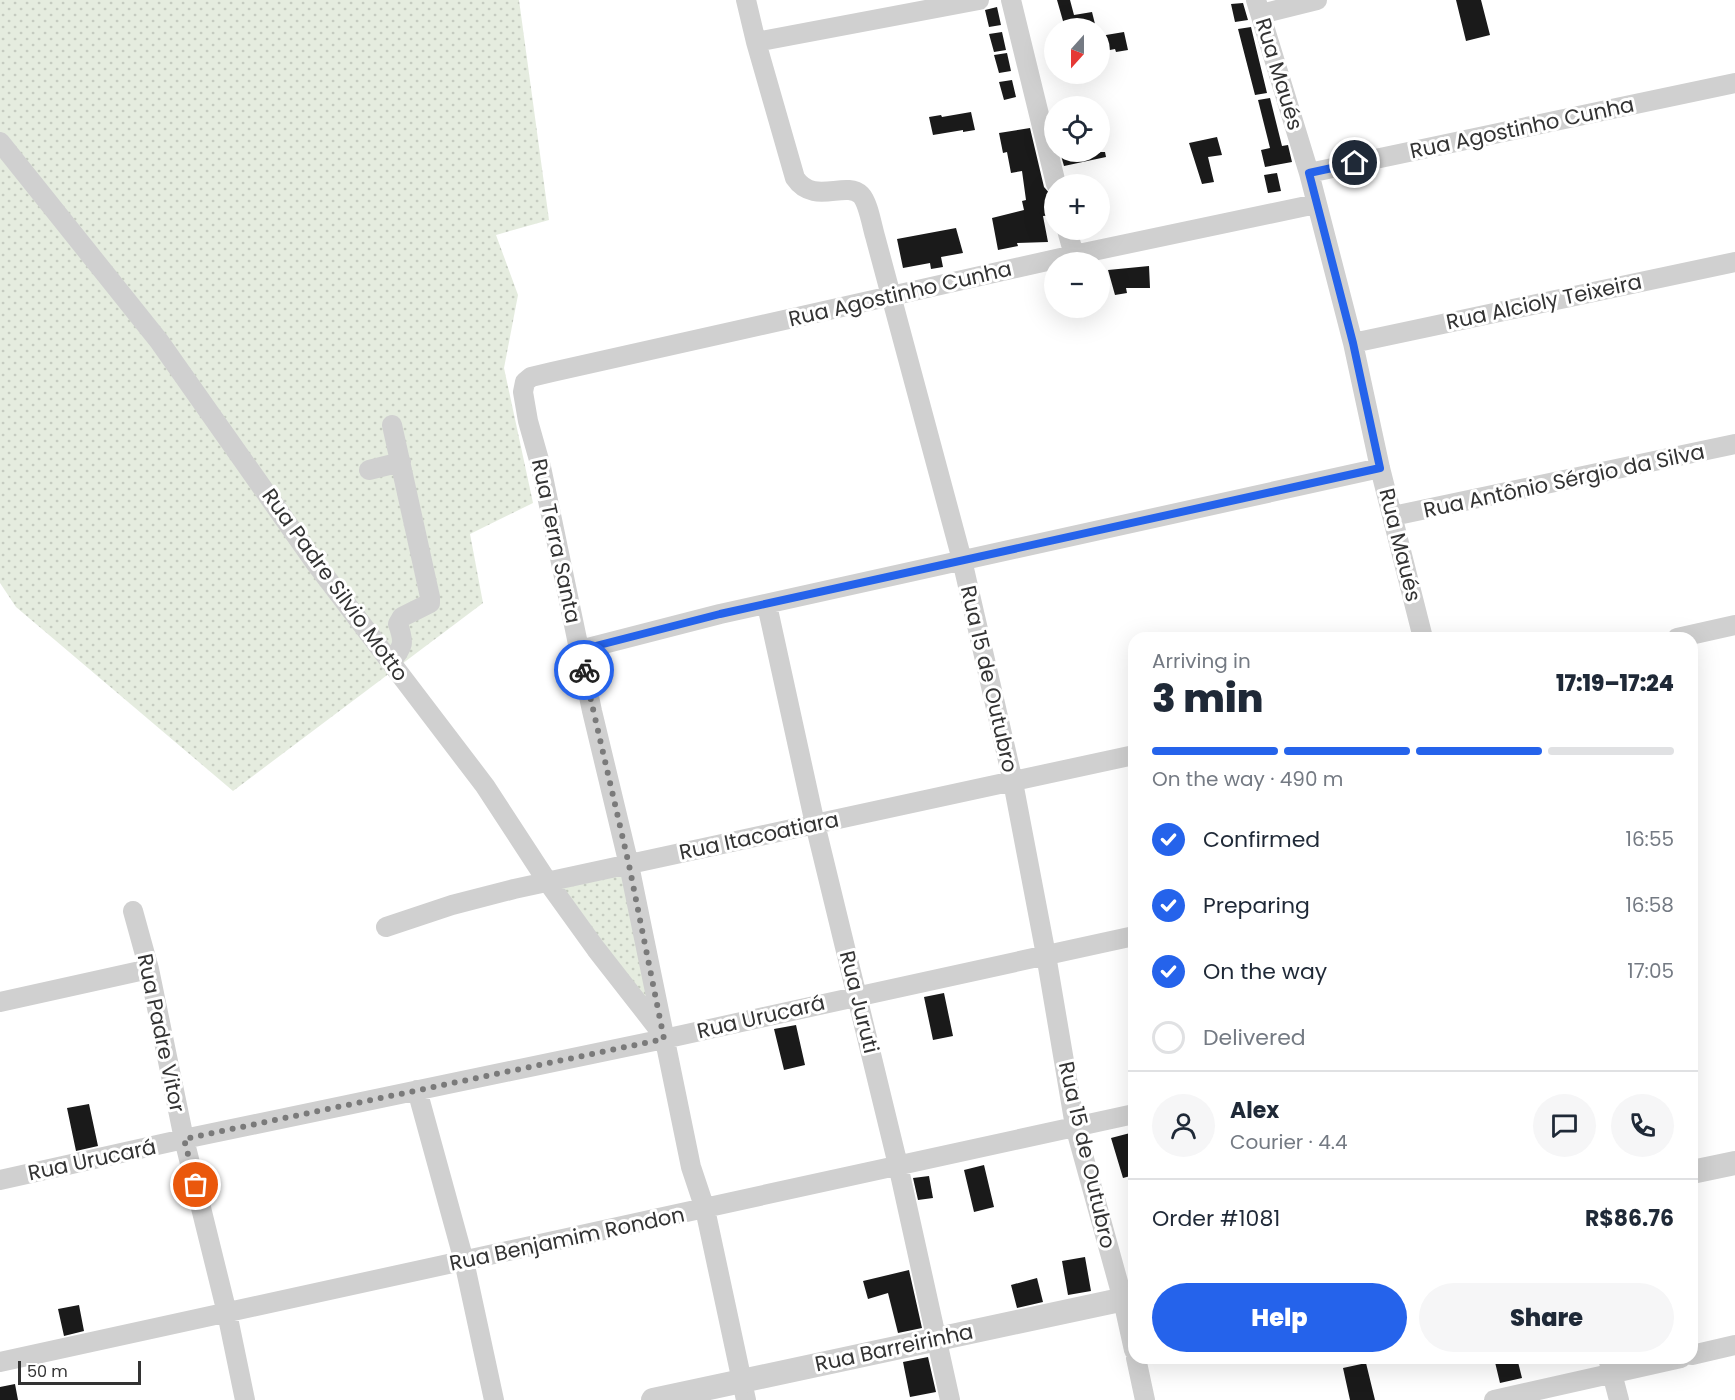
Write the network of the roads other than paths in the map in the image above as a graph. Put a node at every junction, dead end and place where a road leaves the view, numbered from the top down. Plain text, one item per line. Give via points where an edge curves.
1 (746, 0) edge
2 (979, 0) edge
3 (1011, 0) edge
4 (1317, 0) edge
5 (1259, 7) edge
6 (756, 42) junction
7 (1735, 83) edge
8 (0, 142) edge
9 (1309, 173) junction
10 (1054, 174) edge
11 (1316, 204) junction
12 (1088, 252) edge
13 (1044, 262) edge
14 (1735, 262) edge
15 (892, 296) junction
16 (1353, 343) junction
17 (528, 421) joint
18 (392, 425) dead end
19 (1735, 444) edge
20 (401, 462) junction
21 (1380, 468) junction
22 (369, 470) dead end
23 (1393, 516) junction
24 (962, 560) junction
25 (767, 604) junction
26 (1735, 625) edge
27 (1422, 632) edge
28 (1698, 633) edge
29 (580, 650) junction
30 (391, 662) junction
31 (1128, 756) edge
32 (1013, 782) junction
33 (814, 824) junction
34 (629, 865) junction
35 (547, 881) junction
36 (133, 911) dead end
37 (386, 927) dead end
38 (1128, 937) edge
39 (1046, 955) junction
40 (149, 969) junction
41 (857, 996) junction
42 (0, 1002) edge
43 (663, 1037) junction
44 (417, 1090) junction
45 (1128, 1115) edge
46 (1075, 1126) junction
47 (184, 1139) junction
48 (1735, 1163) edge
49 (898, 1165) junction
50 (1698, 1171) edge
51 (0, 1180) edge
52 (705, 1209) junction
53 (464, 1261) junction
54 (1128, 1298) edge
55 (227, 1313) junction
56 (937, 1338) junction
57 (1735, 1345) edge
58 (1698, 1354) edge
59 (0, 1362) edge
60 (1137, 1364) edge
61 (1610, 1365) edge
62 (744, 1390) edge
63 (245, 1400) edge
64 (494, 1400) edge
65 (653, 1400) edge
66 (950, 1400) edge
67 (1145, 1400) edge
68 (1494, 1400) edge
69 (1619, 1400) edge

1 - 6 street, Rua 15 de Outubro
2 - 6 street
3 - 10 street
4 - 5 street
5 - 9 street, Rua Maués
6 - 15 street, Rua 15 de Outubro via 795,177 800,185 815,192 860,194
7 - 9 street, Rua Agostinho Cunha
8 - 30 street, Rua Padre Silvio Motto via 159,341 316,564
9 - 11 street, Rua Maués
11 - 12 street, Rua Agostinho Cunha
11 - 16 street, Rua Maués
13 - 15 street, Rua Agostinho Cunha
14 - 16 street, Rua Alcioly Teixeira
15 - 17 street, Rua Agostinho Cunha via 531,377 523,392
15 - 24 street, Rua 15 de Outubro
16 - 21 street, Rua Maués
17 - 29 street, Rua Terra Santa
18 - 20 street
19 - 23 street, Rua Antônio Sérgio da Silva
20 - 22 street
20 - 30 street via 430,603 402,617 398,624 404,640
21 - 23 street, Rua Maués
21 - 24 street
23 - 27 street, Rua Maués
24 - 25 street
24 - 32 street, Rua 15 de Outubro
25 - 29 street
25 - 33 street, Rua Juruti
26 - 28 street
29 - 34 street, Rua Terra Santa
30 - 35 street, Rua Padre Silvio Motto via 485,786
31 - 32 street, Rua Itacoatiara
32 - 33 street, Rua Itacoatiara
32 - 39 street, Rua 15 de Outubro
33 - 34 street, Rua Itacoatiara
33 - 41 street, Rua Juruti
34 - 35 street, Rua Itacoatiara
34 - 43 street, Rua Terra Santa
35 - 37 street, Rua Itacoatiara via 452,905
35 - 43 street, Rua Padre Silvio Motto
36 - 40 street, Rua Padre Vitor
38 - 39 street, Rua Urucará
39 - 41 street, Rua Urucará
39 - 46 street, Rua 15 de Outubro
40 - 42 street
40 - 47 street, Rua Padre Vitor
41 - 43 street, Rua Urucará
41 - 49 street, Rua Juruti
43 - 44 street, Rua Urucará
43 - 52 street, Rua Terra Santa via 691,1167
44 - 47 street, Rua Urucará
44 - 53 street
45 - 46 street, Rua Benjamim Rondon
46 - 49 street, Rua Benjamim Rondon
46 - 54 street, Rua 15 de Outubro
47 - 51 street, Rua Urucará
47 - 55 street, Rua Padre Vitor
48 - 50 street
49 - 52 street, Rua Benjamim Rondon
49 - 56 street, Rua Juruti
52 - 53 street, Rua Benjamim Rondon
52 - 62 street, Rua Terra Santa
53 - 55 street, Rua Benjamim Rondon
53 - 64 street
54 - 56 street, Rua Barreirinha
55 - 59 street, Rua Benjamim Rondon
55 - 63 street, Rua Padre Vitor
56 - 62 street, Rua Barreirinha
56 - 66 street, Rua Juruti
57 - 58 street
60 - 67 street
61 - 68 street
61 - 69 street
62 - 65 street, Rua Barreirinha

